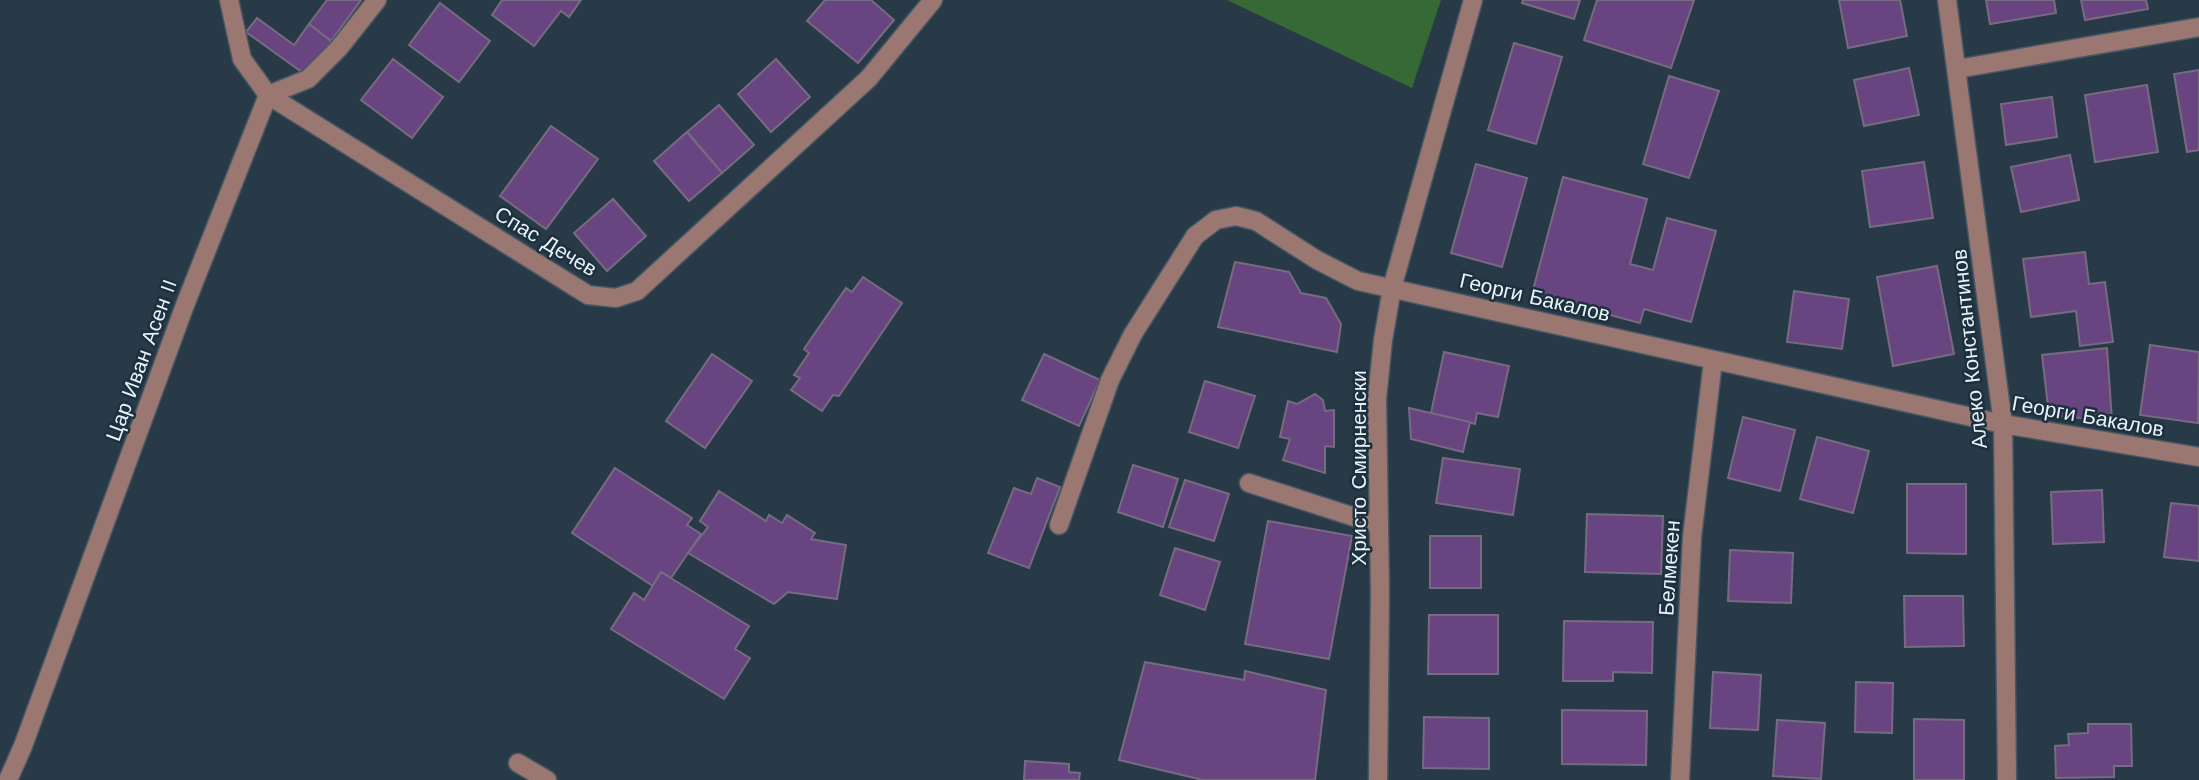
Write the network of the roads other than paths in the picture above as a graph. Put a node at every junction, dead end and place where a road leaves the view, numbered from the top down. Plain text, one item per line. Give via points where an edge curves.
1 (377, 0) edge
2 (933, 0) edge
3 (1474, 0) edge
4 (1947, 0) edge
5 (230, 6) edge
6 (2199, 27) edge
7 (1957, 69) junction
8 (268, 95) junction
9 (1392, 288) junction
10 (1713, 361) junction
11 (2003, 424) junction
12 (2199, 457) edge
13 (1249, 483) dead end
14 (1059, 525) dead end
15 (1379, 525) junction
16 (518, 763) dead end
17 (8, 780) edge
18 (547, 780) edge
19 (1378, 780) edge
20 (1680, 780) edge
21 (2007, 780) edge

1 - 8 street via 308,79
2 - 8 street, Спас Дечев via 869,78 637,291 616,299 589,295
3 - 9 street, Христо Смирненски
4 - 7 street, Алеко Константинов
5 - 8 street, Спас Дечев via 242,59
6 - 7 street
7 - 11 street, Алеко Константинов
8 - 17 street, Цар Иван Асен II
9 - 10 street, Георги Бакалов
9 - 14 street, Георги Бакалов via 1358,281 1256,221 1236,216 1216,220 1195,236 1133,334 1110,380
9 - 15 street, Христо Смирненски via 1377,399
10 - 11 street, Георги Бакалов
10 - 20 street, Белмекен via 1692,537
11 - 12 street, Георги Бакалов
11 - 21 street, Алеко Константинов
13 - 15 street
15 - 19 street, Христо Смирненски
16 - 18 street

